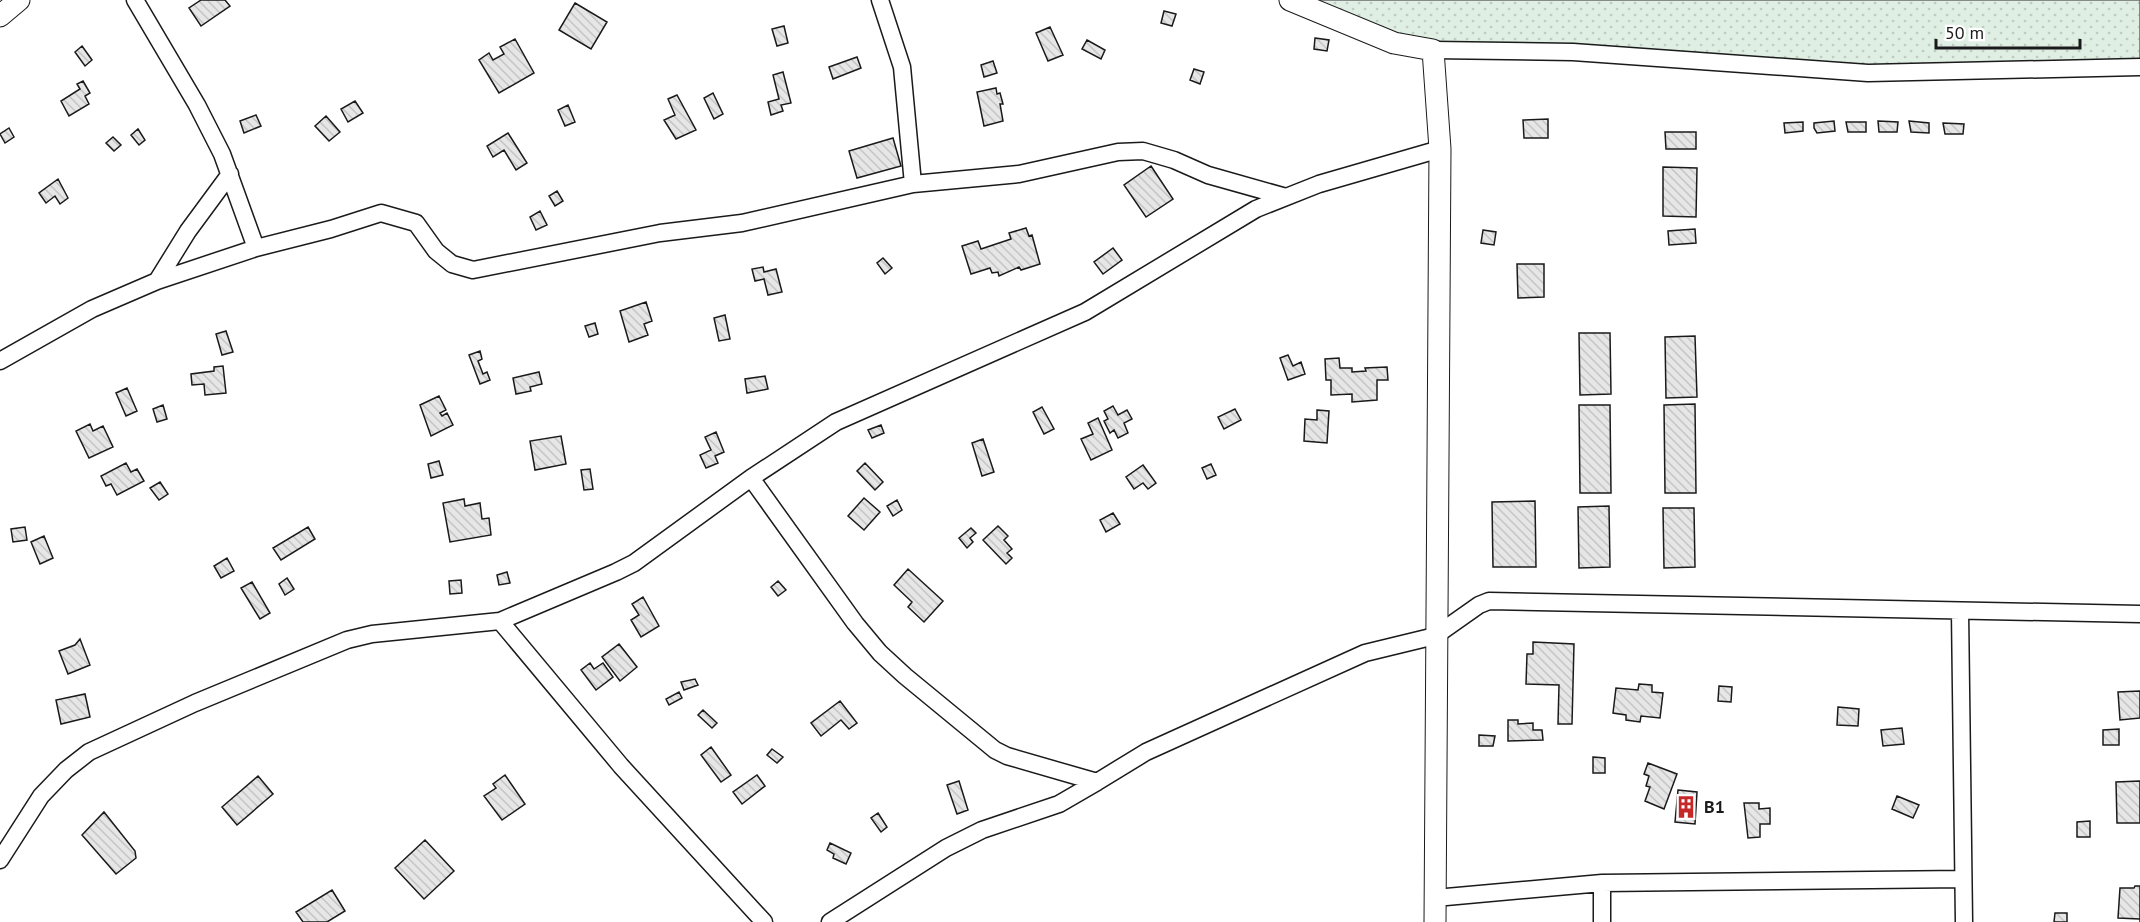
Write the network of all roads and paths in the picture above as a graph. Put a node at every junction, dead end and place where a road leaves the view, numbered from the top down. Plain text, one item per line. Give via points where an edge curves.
1 (19, 0) edge
2 (135, 0) edge
3 (880, 0) edge
4 (1290, 0) edge
5 (0, 16) edge
6 (1432, 50) junction
7 (2140, 67) edge
8 (1440, 150) junction
9 (230, 174) junction
10 (912, 184) junction
11 (1286, 197) junction
12 (256, 248) junction
13 (157, 281) junction
14 (0, 361) edge
15 (751, 478) junction
16 (1960, 611) junction
17 (2140, 614) edge
18 (500, 621) junction
19 (1435, 636) junction
20 (1097, 782) junction
21 (0, 860) edge
22 (1963, 879) junction
23 (1602, 883) junction
24 (1435, 898) junction
25 (764, 922) edge
26 (830, 922) edge
27 (1435, 922) edge
28 (1602, 922) edge
29 (1964, 922) edge

1 - 5 street
2 - 9 street via 197,105
3 - 10 street via 902,67
4 - 6 street via 1394,43
6 - 7 street via 1573,52 1868,73
6 - 8 street
8 - 11 street
8 - 19 street
9 - 12 street
9 - 13 street
10 - 11 street via 1019,174 1118,152 1143,151
10 - 12 street via 742,223 660,234 473,270 452,264 436,251 416,223 381,213
11 - 15 street via 1256,209 1085,312 836,422
12 - 13 street
13 - 14 street via 92,309
15 - 18 street via 634,563
15 - 20 street via 855,623 905,676 1001,753
16 - 17 street
16 - 19 street via 1490,601
16 - 22 street
18 - 21 street via 347,640 89,752 41,796
18 - 25 street via 621,766
19 - 20 street via 1365,653 1146,752
19 - 24 street
20 - 26 street via 1059,804 982,830 946,848
22 - 23 street
22 - 29 street
23 - 24 street
23 - 28 street
24 - 27 street

